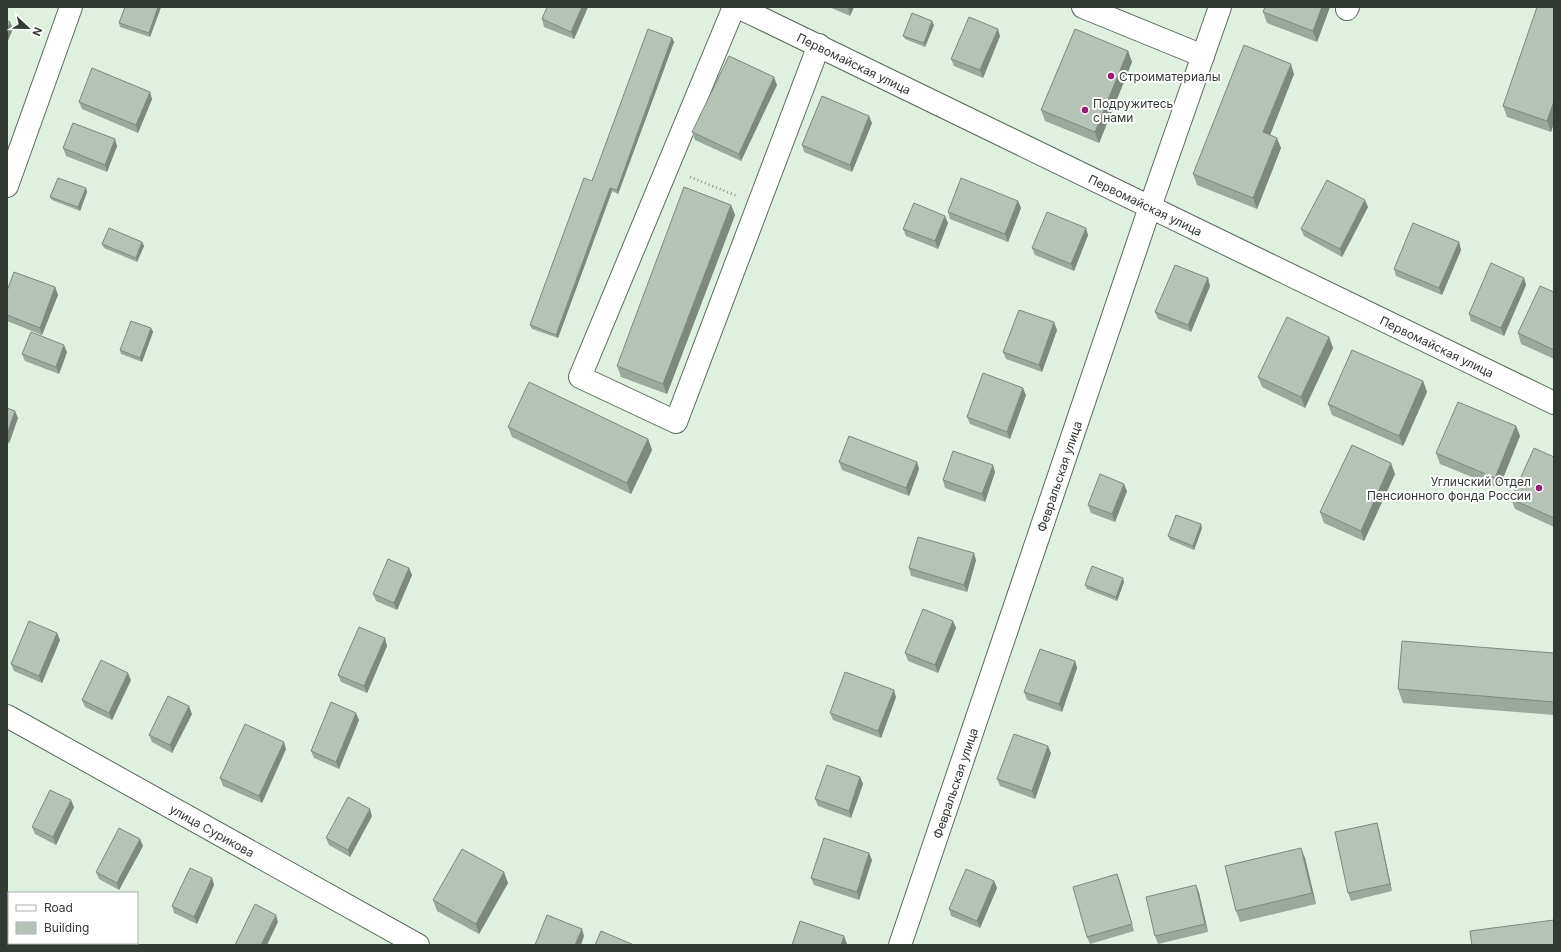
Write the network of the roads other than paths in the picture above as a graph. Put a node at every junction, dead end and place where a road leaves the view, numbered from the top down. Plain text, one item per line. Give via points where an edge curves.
1 (71, 7) edge
2 (734, 7) edge
3 (738, 7) edge
4 (1083, 7) edge
5 (1220, 7) edge
6 (818, 45) junction
7 (1203, 56) junction
8 (7, 186) edge
9 (1150, 207) junction
10 (1554, 403) edge
11 (7, 716) edge
12 (418, 945) edge
13 (900, 945) edge

1 - 8 street
2 - 6 street via 580,377 676,422
3 - 6 street, Первомайская улица
4 - 7 street
5 - 7 street, Февральская улица
6 - 9 street, Первомайская улица
7 - 9 street, Февральская улица
9 - 10 street, Первомайская улица
9 - 13 street, Февральская улица
11 - 12 street, улица Сурикова

